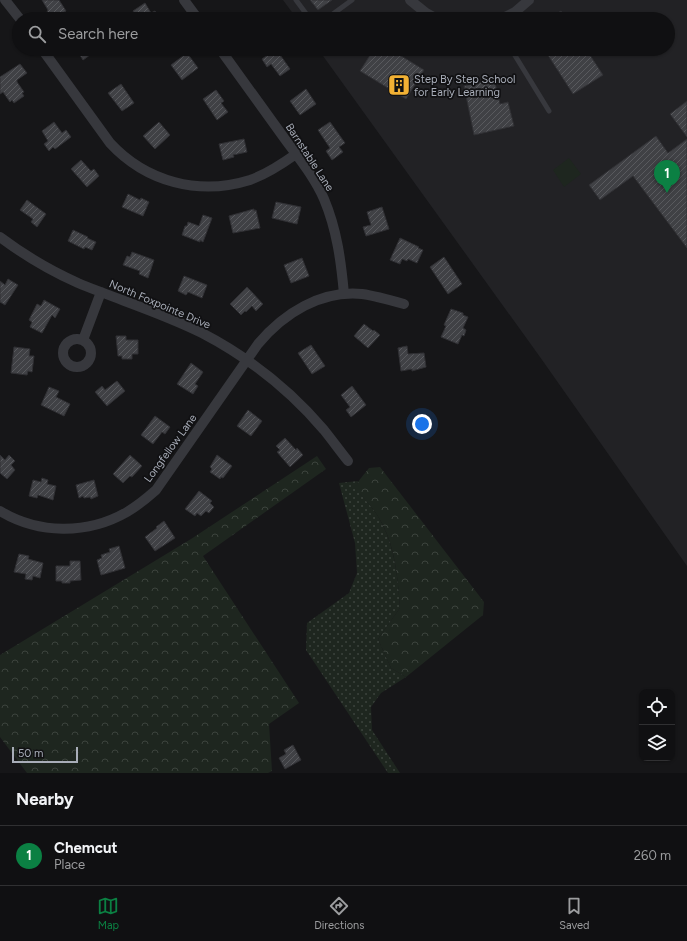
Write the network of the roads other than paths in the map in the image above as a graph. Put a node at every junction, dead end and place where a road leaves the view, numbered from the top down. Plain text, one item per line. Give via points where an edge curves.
1 (5, 0) edge
2 (184, 0) edge
3 (296, 0) edge
4 (352, 0) edge
5 (410, 0) edge
6 (529, 0) edge
7 (14, 12) edge
8 (193, 12) edge
9 (305, 12) edge
10 (336, 12) edge
11 (425, 12) edge
12 (515, 12) edge
13 (47, 56) edge
14 (225, 56) edge
15 (515, 56) edge
16 (549, 111) dead end
17 (296, 154) junction
18 (0, 237) edge
19 (101, 292) junction
20 (344, 294) junction
21 (404, 304) dead end
22 (83, 340) dead end
23 (247, 360) junction
24 (348, 461) dead end
25 (0, 511) edge

1 - 7 street
2 - 8 street
3 - 9 lane
4 - 10 lane
5 - 11 street
6 - 12 street
13 - 17 street via 120,153 132,163 161,178 195,186 232,185 268,173
14 - 17 street, Barnstable Lane
15 - 16 lane
17 - 20 street, Barnstable Lane via 324,198 333,222 340,250
18 - 19 street, North Foxpointe Drive via 54,271
19 - 22 street
19 - 23 street, North Foxpointe Drive via 201,333
20 - 21 street, Longfellow Lane via 362,294
20 - 23 street, Longfellow Lane via 312,302 287,316 269,330
23 - 24 street, North Foxpointe Drive via 302,405
23 - 25 street, Longfellow Lane via 156,490 127,512 92,526 69,529 28,524

